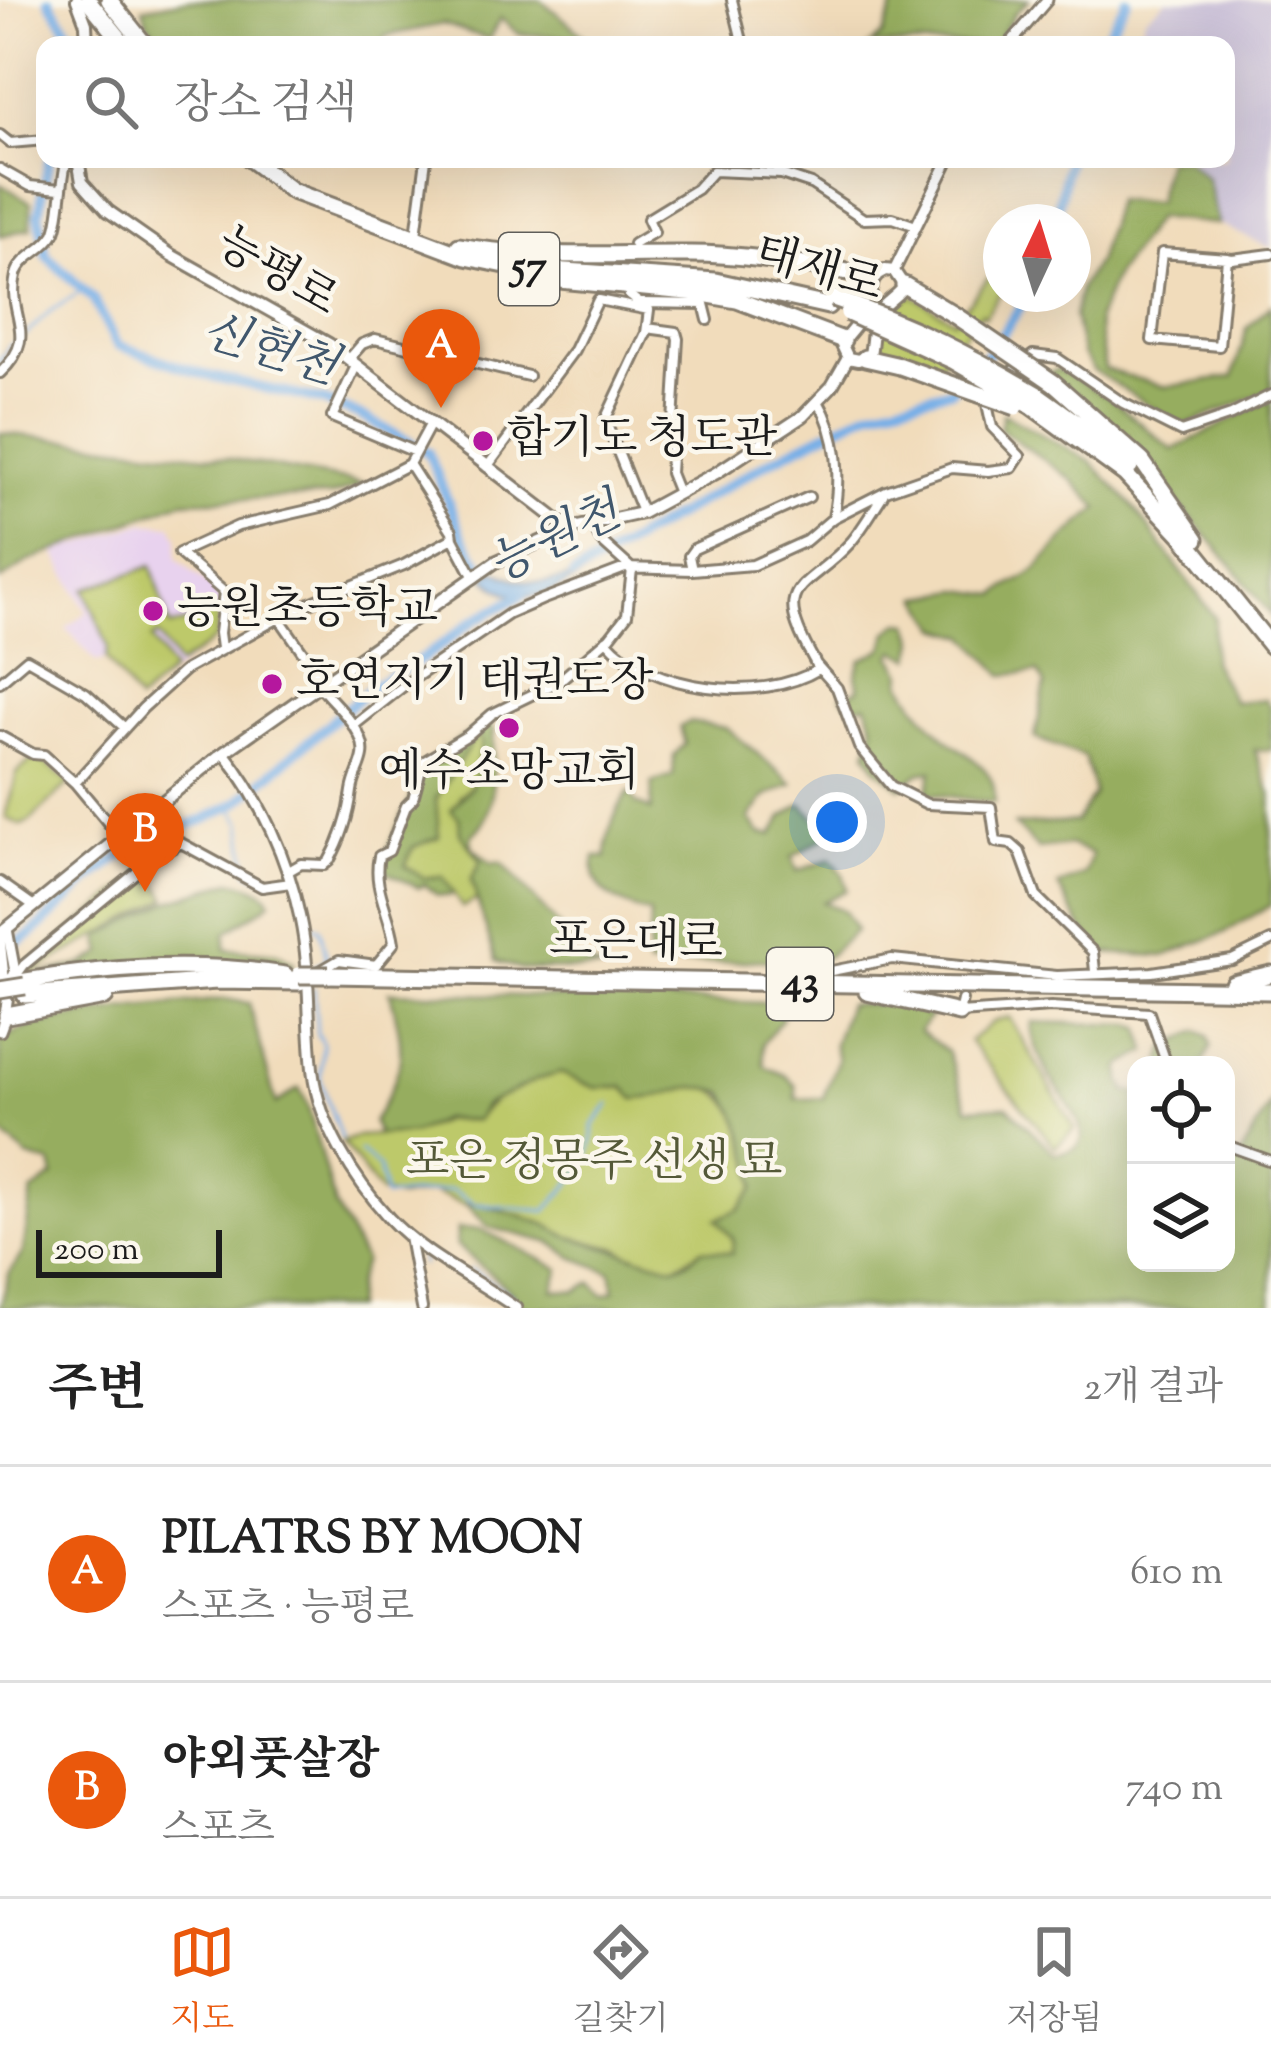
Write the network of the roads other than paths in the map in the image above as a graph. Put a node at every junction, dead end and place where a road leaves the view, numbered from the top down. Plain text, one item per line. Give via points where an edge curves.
1 (77, 0) edge
2 (92, 0) edge
3 (109, 0) edge
4 (732, 0) edge
5 (1047, 0) edge
6 (87, 36) edge
7 (122, 36) edge
8 (138, 36) edge
9 (740, 36) edge
10 (1017, 36) edge
11 (0, 135) edge
12 (36, 141) edge
13 (66, 168) edge
14 (80, 168) edge
15 (265, 168) edge
16 (268, 168) edge
17 (425, 168) edge
18 (777, 168) edge
19 (945, 168) edge
20 (0, 169) edge
21 (781, 174) junction
22 (60, 189) junction
23 (916, 226) junction
24 (416, 235) junction
25 (634, 244) dead end
26 (444, 247) junction
27 (1271, 254) edge
28 (1227, 258) junction
29 (874, 276) junction
30 (899, 278) junction
31 (629, 295) dead end
32 (640, 303) junction
33 (649, 310) junction
34 (708, 320) dead end
35 (647, 328) junction
36 (843, 340) junction
37 (857, 358) junction
38 (353, 363) junction
39 (0, 373) edge
40 (528, 376) dead end
41 (1271, 395) edge
42 (818, 401) junction
43 (1029, 403) junction
44 (430, 425) junction
45 (417, 448) junction
46 (409, 464) junction
47 (486, 468) junction
48 (886, 491) junction
49 (678, 493) junction
50 (809, 497) dead end
51 (642, 513) junction
52 (833, 518) junction
53 (593, 524) junction
54 (569, 530) junction
55 (452, 538) junction
56 (1200, 550) junction
57 (630, 565) junction
58 (649, 570) junction
59 (692, 570) junction
60 (474, 578) junction
61 (631, 600) junction
62 (279, 618) junction
63 (1271, 630) edge
64 (606, 640) junction
65 (1271, 646) edge
66 (221, 648) junction
67 (817, 665) junction
68 (0, 682) edge
69 (322, 686) junction
70 (352, 725) junction
71 (125, 728) junction
72 (0, 736) edge
73 (224, 753) junction
74 (75, 783) junction
75 (119, 836) junction
76 (289, 877) junction
77 (0, 882) edge
78 (34, 906) junction
79 (3, 936) edge
80 (1271, 941) edge
81 (1095, 971) junction
82 (1271, 974) edge
83 (292, 977) junction
84 (329, 979) junction
85 (761, 983) junction
86 (11, 985) edge
87 (1138, 990) junction
88 (864, 992) junction
89 (1271, 997) edge
90 (961, 1006) joint
91 (2, 1019) edge
92 (1164, 1056) edge
93 (1235, 1148) edge
94 (1271, 1161) edge
95 (409, 1235) junction
96 (422, 1308) edge
97 (516, 1308) edge

1 - 6 main road
2 - 7 highway
3 - 8 highway
4 - 9 street
5 - 10 street
11 - 12 street via 10,143
13 - 22 street
14 - 38 main road, 능평로 via 108,211
15 - 26 highway, 태재로 / 57 via 292,190
16 - 24 highway, 태재로 / 57
17 - 24 street
18 - 21 street
19 - 23 street
20 - 22 street via 30,186
21 - 23 street via 864,220
21 - 25 street via 713,171 648,219 654,232
22 - 39 street via 56,231 16,273 20,350
23 - 30 street
24 - 26 highway, 태재로 / 57
26 - 29 highway via 770,258
26 - 36 highway via 488,267 567,283 737,300
26 - 43 highway, 태재로 / 57, bridge via 537,265 759,279 884,315 963,351
27 - 28 street
28 - 28 street via 1162,253 1152,340 1219,346
29 - 30 main road
29 - 36 main road via 861,325
30 - 37 main road via 897,297 884,303 872,344
30 - 56 highway, bridge via 1054,383 1142,460
31 - 32 street
32 - 33 street
32 - 34 street via 704,304
33 - 35 street
33 - 47 street via 598,300 574,350
35 - 49 street via 676,332 670,473
35 - 51 street via 605,420
36 - 37 main road via 843,353
37 - 42 main road
37 - 43 highway, bridge
38 - 40 street via 362,344 376,339
38 - 44 main road, 능평로
38 - 45 street via 333,415
41 - 48 street via 1181,433 1057,358 1033,355 1002,379 987,404 992,427 1020,456 1012,468 952,468
42 - 49 main road
42 - 52 street via 837,460
43 - 56 highway
43 - 56 highway, 57 via 1128,464
44 - 45 street
44 - 47 main road, 능평로
45 - 46 street
46 - 55 street
46 - 66 street via 330,505 238,526 179,553 224,592
47 - 54 main road, 능평로
48 - 52 street
48 - 67 street via 851,542 796,593 797,631
49 - 51 main road
50 - 59 street via 694,549
51 - 53 main road
52 - 59 street via 806,541 752,566
53 - 54 main road
53 - 57 street via 602,543
54 - 60 main road
55 - 60 street
55 - 62 street
56 - 63 highway, 57
56 - 65 highway, 57
57 - 58 street
57 - 61 street
57 - 70 street via 509,614
58 - 59 street
58 - 61 street
60 - 69 main road
61 - 64 street
62 - 66 street
62 - 69 street
64 - 67 street via 644,670 696,686 768,685 806,676
64 - 83 street via 558,682 492,714 423,762 413,799 377,863 394,943 376,965 339,960
66 - 71 street via 175,677
67 - 81 street via 837,688 859,747 891,786 927,804 991,808 996,842 1020,852 1036,896 1093,952
68 - 71 street via 27,659 86,693
69 - 70 street
69 - 73 main road
70 - 76 street via 365,754 346,826 324,865 302,864
71 - 74 street
72 - 74 street via 44,755
73 - 75 main road
73 - 76 street
74 - 75 street
75 - 78 main road
76 - 83 street via 301,919
76 - 86 street via 262,887 181,843 24,965
77 - 78 street
78 - 79 main road
79 - 86 street
80 - 81 street via 1232,960
81 - 85 street via 1040,975 892,959
82 - 87 highway
83 - 84 highway, 43, bridge
83 - 86 highway, 43
83 - 91 highway via 163,988
83 - 95 street via 320,1105 364,1187
84 - 85 highway, 포은대로 / 43
84 - 88 highway, 포은대로 / 43
85 - 87 highway, 포은대로 / 43
86 - 91 street
87 - 89 highway, 포은대로 / 43
88 - 89 highway, 포은대로 / 43
88 - 90 highway
90 - 92 street via 1149,1013
93 - 94 street
95 - 96 street
95 - 97 street

